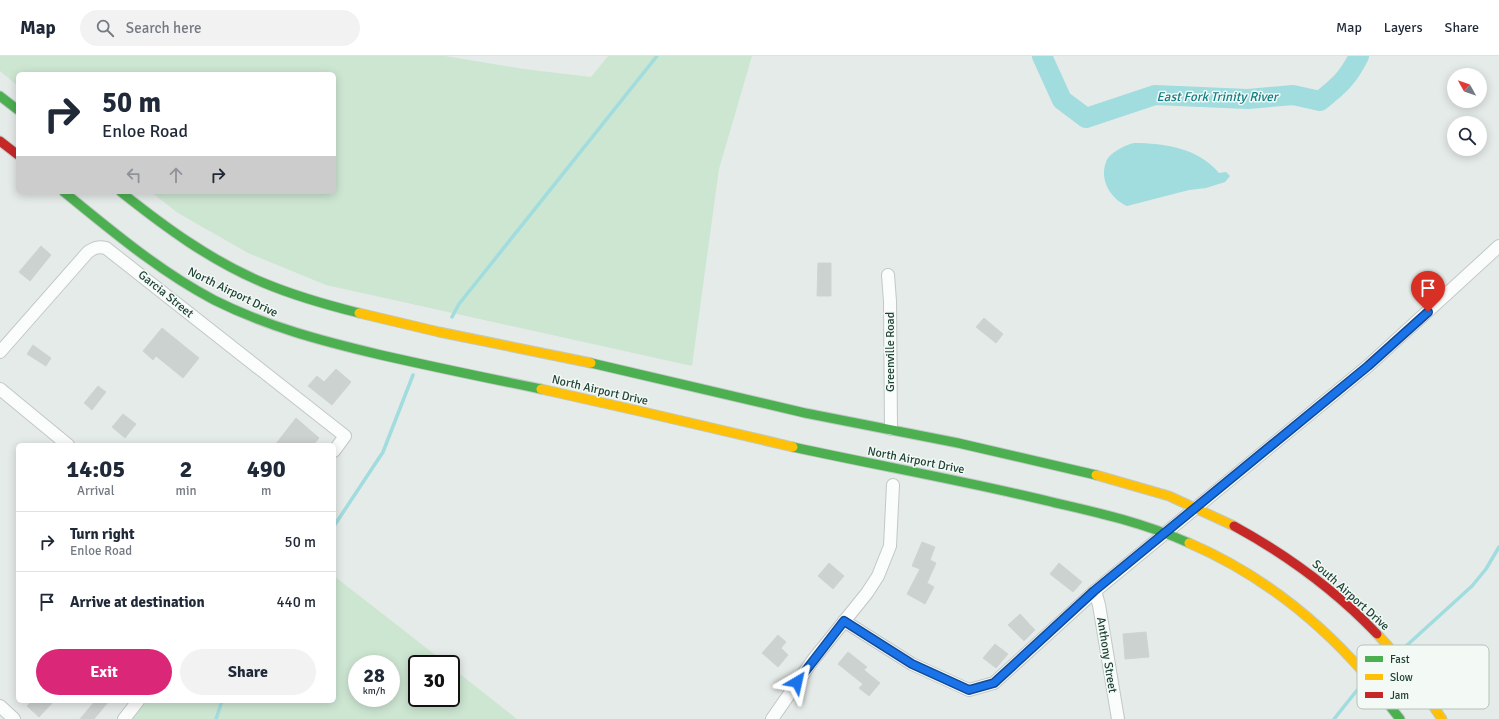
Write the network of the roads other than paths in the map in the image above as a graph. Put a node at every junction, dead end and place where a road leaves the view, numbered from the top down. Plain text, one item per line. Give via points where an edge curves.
1 (0, 96) edge
2 (16, 108) edge
3 (0, 141) edge
4 (16, 153) edge
5 (67, 194) edge
6 (124, 194) edge
7 (1499, 246) edge
8 (888, 275) dead end
9 (0, 352) edge
10 (0, 389) edge
11 (891, 429) junction
12 (66, 443) edge
13 (336, 448) edge
14 (893, 485) dead end
15 (1197, 507) junction
16 (1166, 532) junction
17 (1094, 591) junction
18 (844, 621) junction
19 (1388, 645) edge
20 (1357, 664) edge
21 (136, 703) edge
22 (0, 706) edge
23 (1393, 709) edge
24 (1435, 709) edge
25 (14, 719) edge
26 (124, 719) edge
27 (772, 719) edge
28 (1118, 719) edge
29 (1400, 719) edge
30 (1442, 719) edge

1 - 2 main road
3 - 4 main road
5 - 16 main road, North Airport Drive via 142,254 177,278 238,310 282,329 325,342 428,366 583,398 800,449 1036,497 1127,519
6 - 11 main road, North Airport Drive via 196,248 260,281 294,295 436,331 809,414
7 - 15 street via 1368,366
8 - 11 street, Greenville Road
9 - 13 street, Garcia Street via 88,252 100,246 106,248 345,436
10 - 12 street
11 - 15 main road, North Airport Drive via 1137,485
14 - 18 street via 891,536 886,558 873,585
15 - 16 street
15 - 19 main road, South Airport Drive via 1222,518 1288,556 1321,580
16 - 17 street
16 - 20 main road via 1206,550 1268,586 1298,608
17 - 18 street via 994,683 969,690 912,664
17 - 28 street, Anthony Street via 1099,605
18 - 27 street via 802,674
21 - 26 street
22 - 25 street
23 - 29 main road
24 - 30 main road, South Airport Drive

